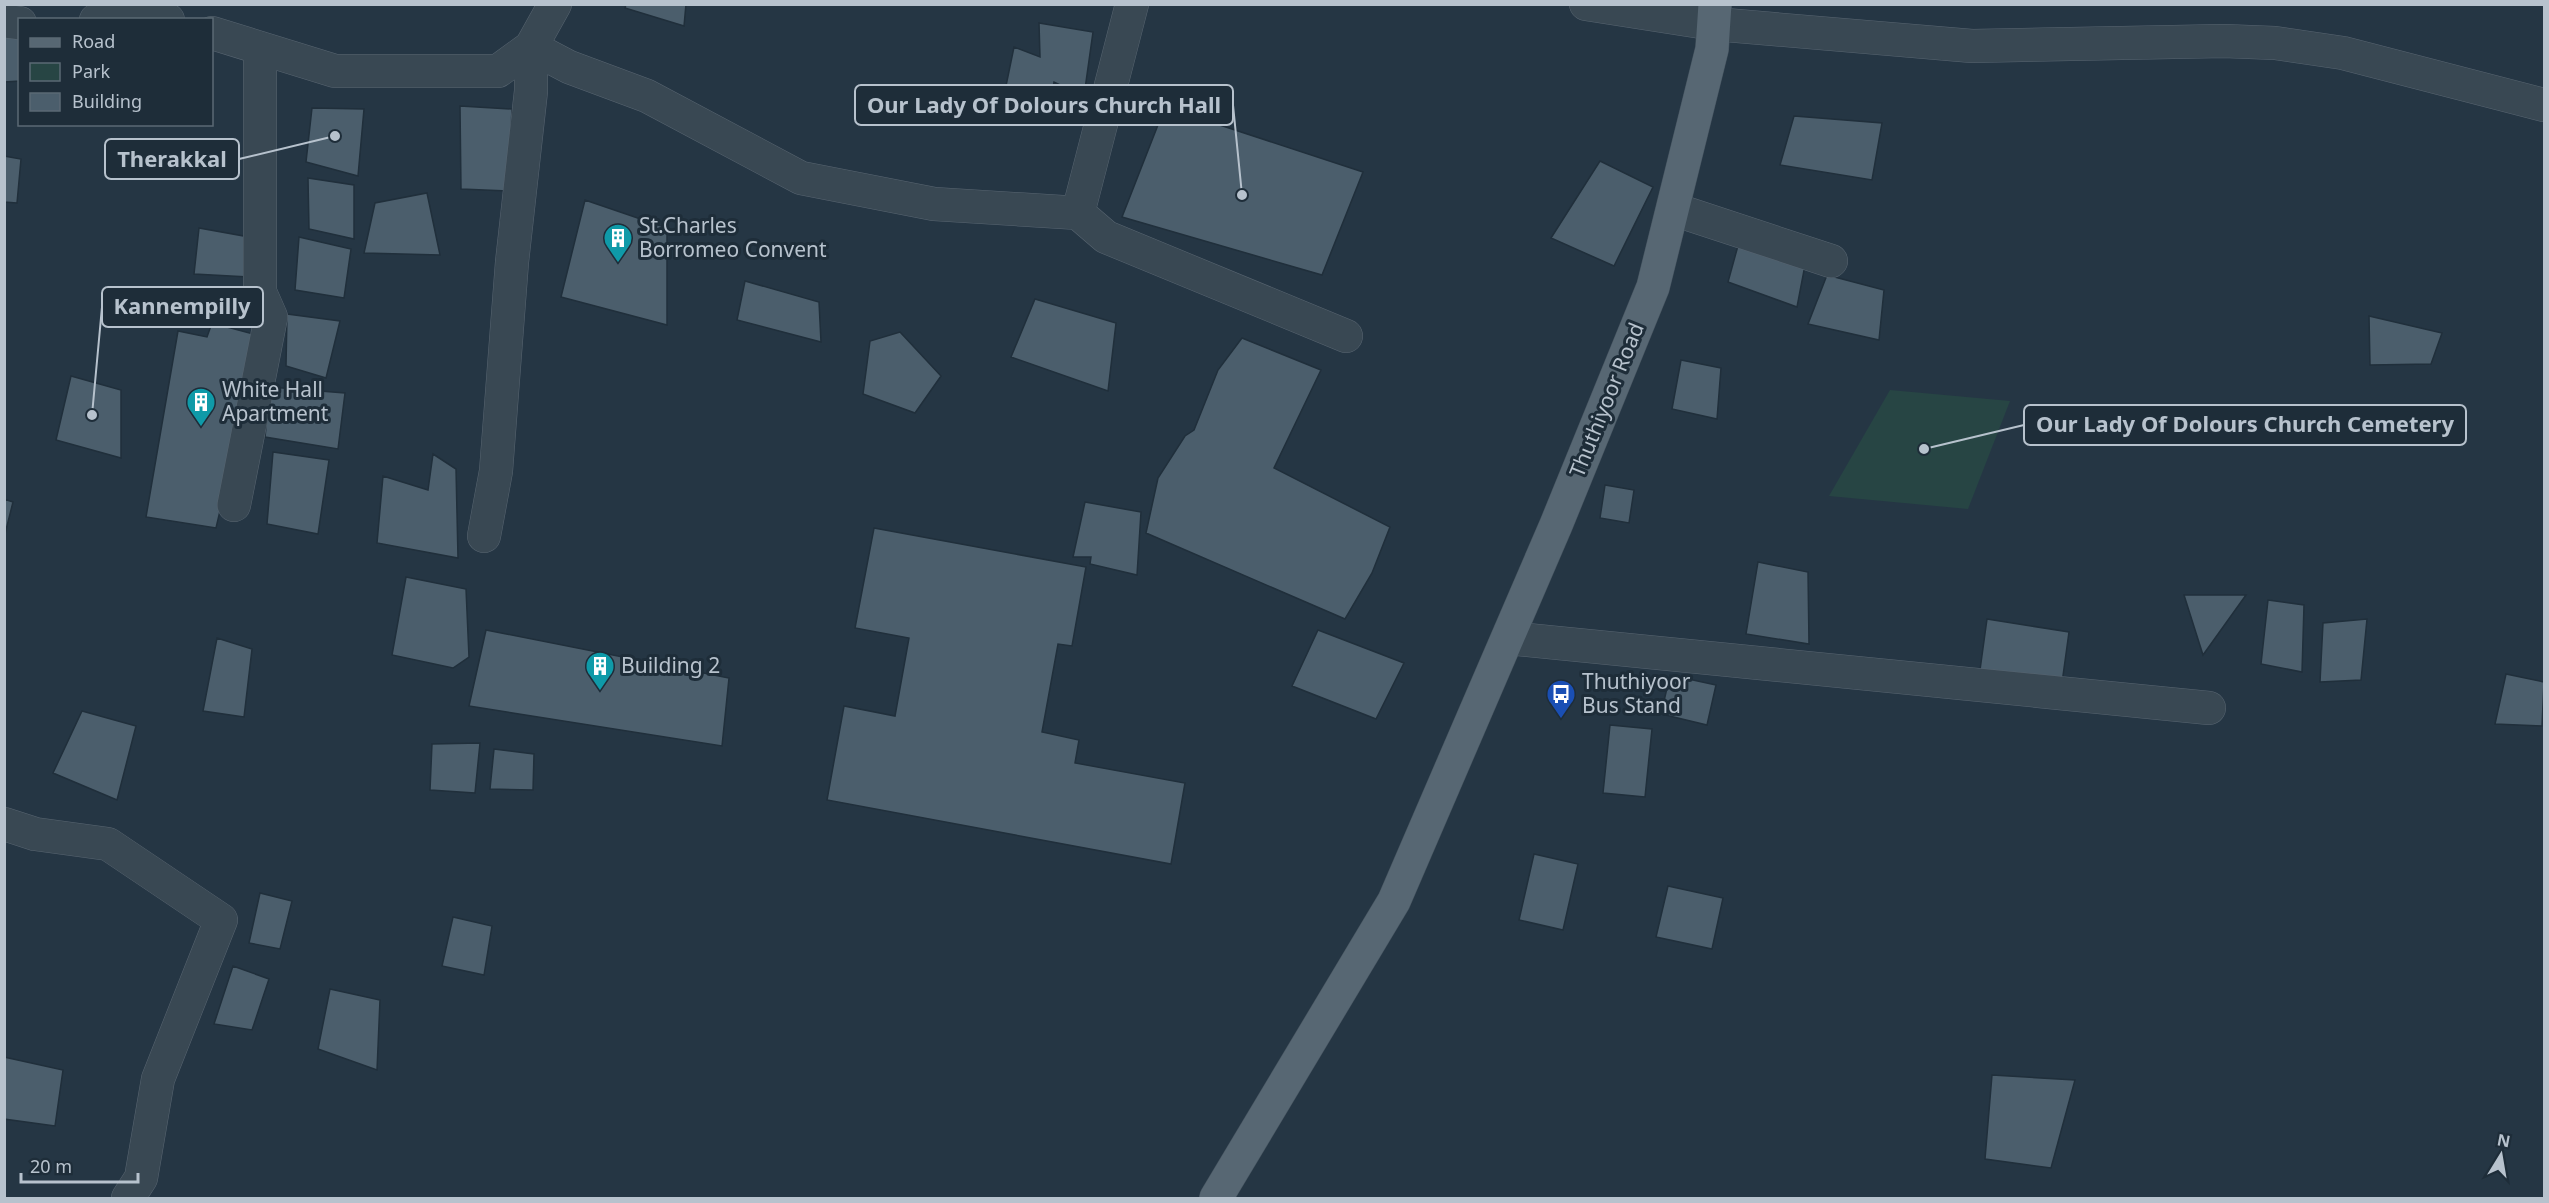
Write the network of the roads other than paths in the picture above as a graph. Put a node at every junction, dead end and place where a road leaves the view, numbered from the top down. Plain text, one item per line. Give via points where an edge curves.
1 (555, 4) edge
2 (1132, 4) edge
3 (1586, 4) edge
4 (1715, 14) edge
5 (114, 18) edge
6 (162, 18) edge
7 (213, 33) edge
8 (531, 46) junction
9 (260, 48) junction
10 (2544, 105) edge
11 (1673, 209) junction
12 (1078, 213) junction
13 (1831, 261) dead end
14 (1346, 336) dead end
15 (234, 505) dead end
16 (484, 536) dead end
17 (1508, 638) junction
18 (2209, 708) dead end
19 (4, 824) edge
20 (128, 1198) edge
21 (1216, 1198) edge

1 - 8 street
2 - 12 street
3 - 4 street
4 - 10 street via 1972,46 2275,43 2343,53
4 - 11 main road, Thuthiyoor Road via 1712,49
5 - 6 street via 149,14
7 - 9 street
8 - 9 street via 498,71 335,71
8 - 12 street via 569,67 647,96 801,178 934,204
8 - 16 street via 531,91 512,262 496,471
9 - 15 street via 260,292 271,317
11 - 13 street
11 - 17 main road, Thuthiyoor Road via 1653,287
12 - 14 street via 1106,237
17 - 18 street
17 - 21 main road, Thuthiyoor Road via 1394,901
19 - 20 street via 35,834 108,844 221,920 158,1079 141,1178

